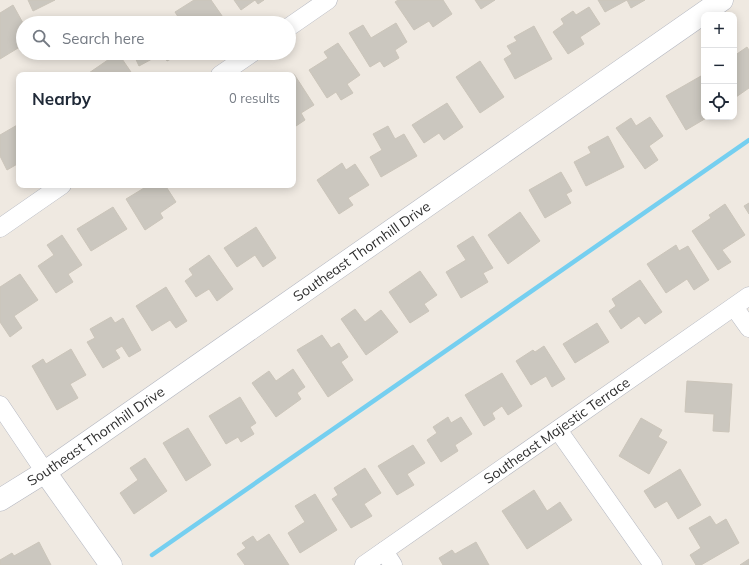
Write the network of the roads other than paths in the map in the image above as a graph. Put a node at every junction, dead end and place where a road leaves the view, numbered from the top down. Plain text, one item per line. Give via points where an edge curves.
1 (328, 0) edge
2 (722, 0) edge
3 (296, 22) edge
4 (242, 60) edge
5 (224, 72) edge
6 (58, 188) edge
7 (0, 228) edge
8 (749, 296) edge
9 (734, 307) junction
10 (749, 328) edge
11 (0, 406) edge
12 (558, 430) junction
13 (45, 472) junction
14 (0, 500) edge
15 (389, 558) edge
16 (111, 565) edge
17 (364, 565) edge
18 (653, 565) edge

1 - 3 street
2 - 13 street, Southeast Thornhill Drive
4 - 5 street
6 - 7 street
8 - 9 street, Southeast Majestic Terrace
9 - 10 street
9 - 12 street, Southeast Majestic Terrace
11 - 13 street
12 - 15 street, Southeast Majestic Terrace
12 - 18 street
13 - 14 street, Southeast Thornhill Drive
13 - 16 street
15 - 17 street, Southeast Majestic Terrace

